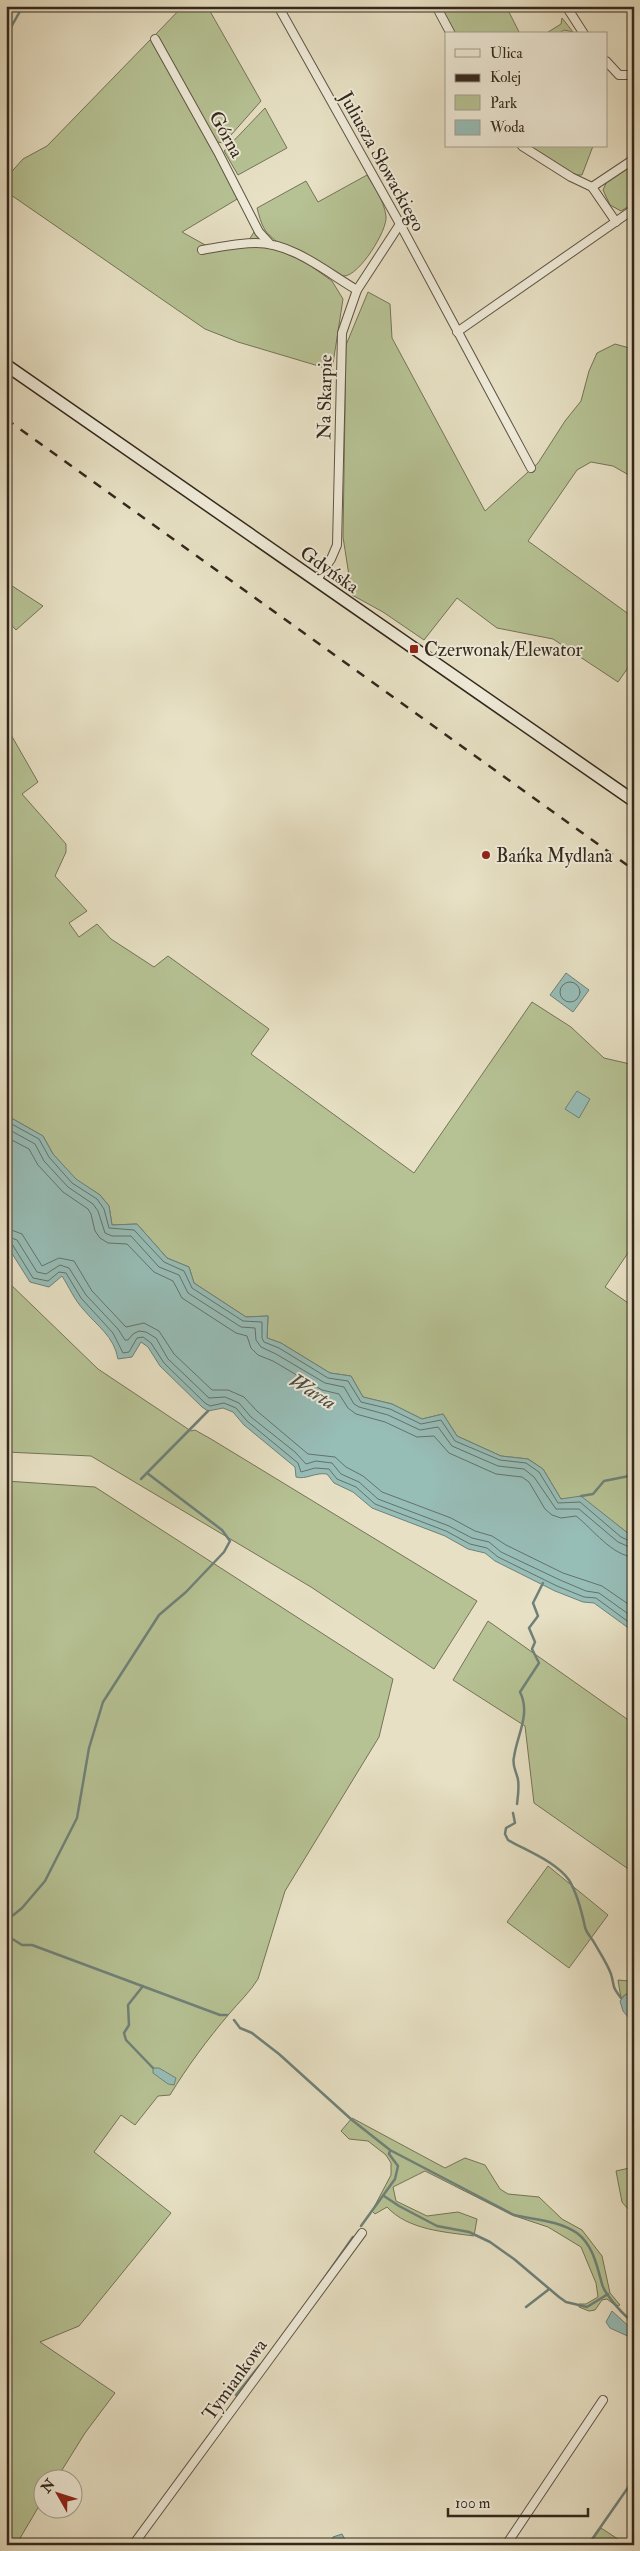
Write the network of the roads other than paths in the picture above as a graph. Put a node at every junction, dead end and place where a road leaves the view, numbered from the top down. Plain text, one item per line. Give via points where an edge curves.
1 (278, 6) edge
2 (436, 6) edge
3 (566, 6) edge
4 (450, 32) edge
5 (583, 32) edge
6 (155, 39) dead end
7 (608, 63) edge
8 (634, 75) edge
9 (525, 148) edge
10 (634, 159) edge
11 (592, 187) junction
12 (634, 209) edge
13 (616, 222) junction
14 (400, 224) junction
15 (270, 244) junction
16 (202, 250) dead end
17 (357, 290) junction
18 (457, 332) junction
19 (6, 365) edge
20 (531, 468) dead end
21 (316, 581) junction
22 (634, 801) edge
23 (362, 2233) dead end
24 (603, 2400) dead end
25 (133, 2545) edge
26 (506, 2545) edge

1 - 14 street, Juliusza Słowackiego
2 - 4 street
3 - 5 street
6 - 15 street, Górna via 259,232
7 - 8 street via 619,75
9 - 11 street
10 - 11 street
11 - 13 street
12 - 13 street
13 - 18 street
14 - 17 street, Na Skarpie
14 - 18 street, Juliusza Słowackiego
15 - 16 street
15 - 17 street via 297,254
17 - 21 street, Na Skarpie via 345,319 341,348 337,545
18 - 20 street, Juliusza Słowackiego
19 - 21 main road, Gdyńska
21 - 22 main road, Gdyńska
23 - 25 street, Tymiankowa
24 - 26 street

